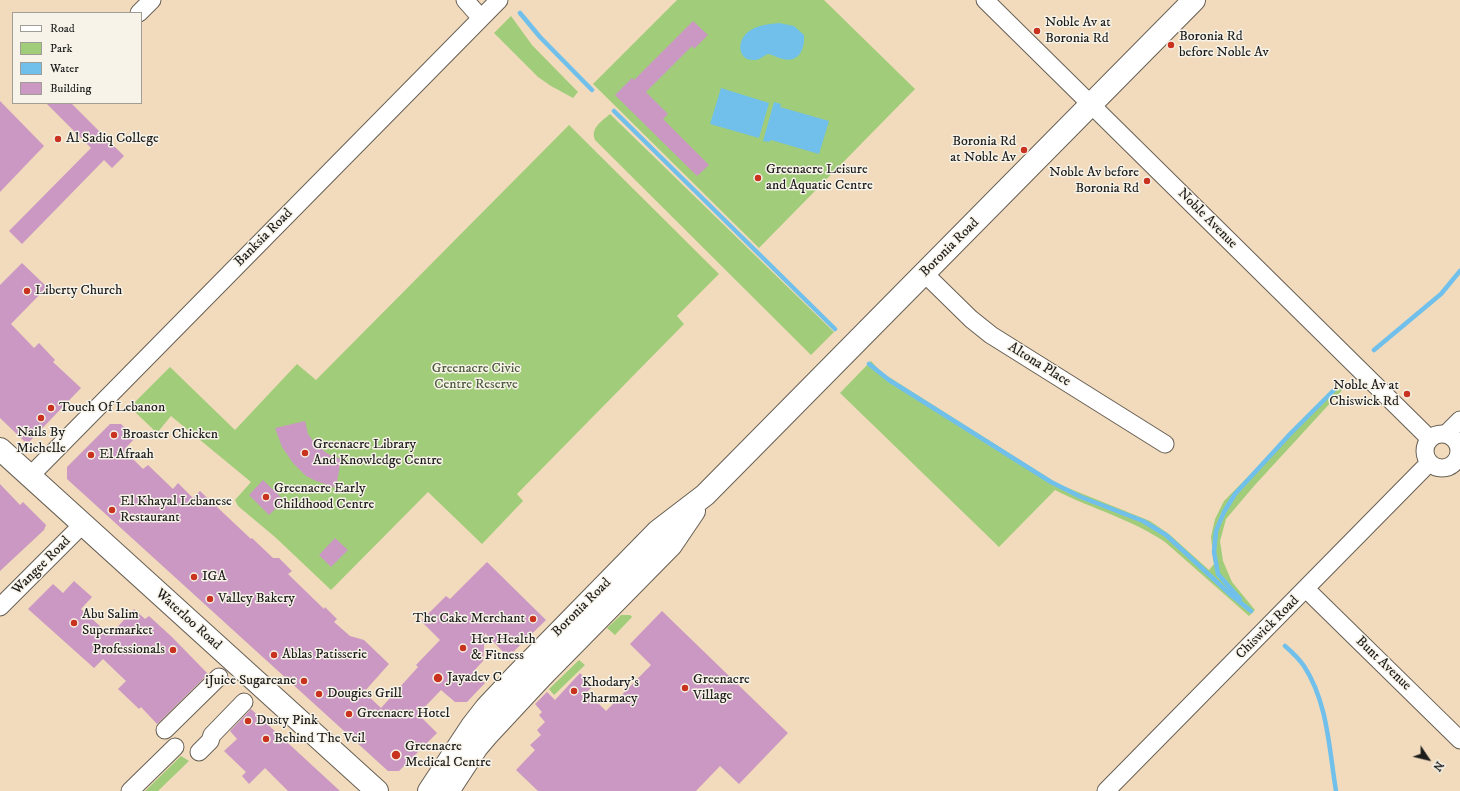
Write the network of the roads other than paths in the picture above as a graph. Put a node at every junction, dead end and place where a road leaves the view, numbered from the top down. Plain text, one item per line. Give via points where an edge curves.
1 (152, 0) edge
2 (465, 0) edge
3 (499, 0) edge
4 (985, 0) edge
5 (1194, 0) edge
6 (140, 12) edge
7 (481, 18) junction
8 (1091, 105) junction
9 (924, 273) junction
10 (1460, 420) edge
11 (1446, 434) junction
12 (1430, 438) junction
13 (1165, 444) dead end
14 (0, 450) edge
15 (1458, 455) edge
16 (1429, 463) junction
17 (30, 476) junction
18 (705, 496) junction
19 (83, 524) junction
20 (1306, 589) junction
21 (0, 607) edge
22 (219, 677) dead end
23 (244, 702) dead end
24 (165, 730) dead end
25 (1460, 740) edge
26 (175, 747) dead end
27 (199, 752) dead end
28 (130, 791) edge
29 (377, 791) edge
30 (429, 791) edge
31 (448, 791) edge
32 (1106, 791) edge

1 - 6 street
2 - 7 street
3 - 7 street, Banksia Road
4 - 8 street, Noble Avenue
5 - 8 main road, Boronia Road
7 - 17 street, Banksia Road
8 - 9 main road, Boronia Road
8 - 12 street, Noble Avenue
9 - 13 street, Altona Place via 991,335
9 - 18 main road, Boronia Road
10 - 11 street
11 - 12 street via 1437,434
11 - 15 street via 1454,439
12 - 16 street via 1424,448
14 - 17 main road, Waterloo Road
15 - 16 street via 1445,468 1434,467
16 - 20 street, Chiswick Road
17 - 19 main road, Waterloo Road
18 - 30 main road, Boronia Road via 658,531 516,676 472,726
18 - 31 main road, Boronia Road via 671,545 488,734
19 - 21 street, Wangee Road
19 - 29 main road, Waterloo Road
20 - 25 street, Bunt Avenue
20 - 32 street, Chiswick Road
22 - 24 street
23 - 27 street
26 - 28 street

